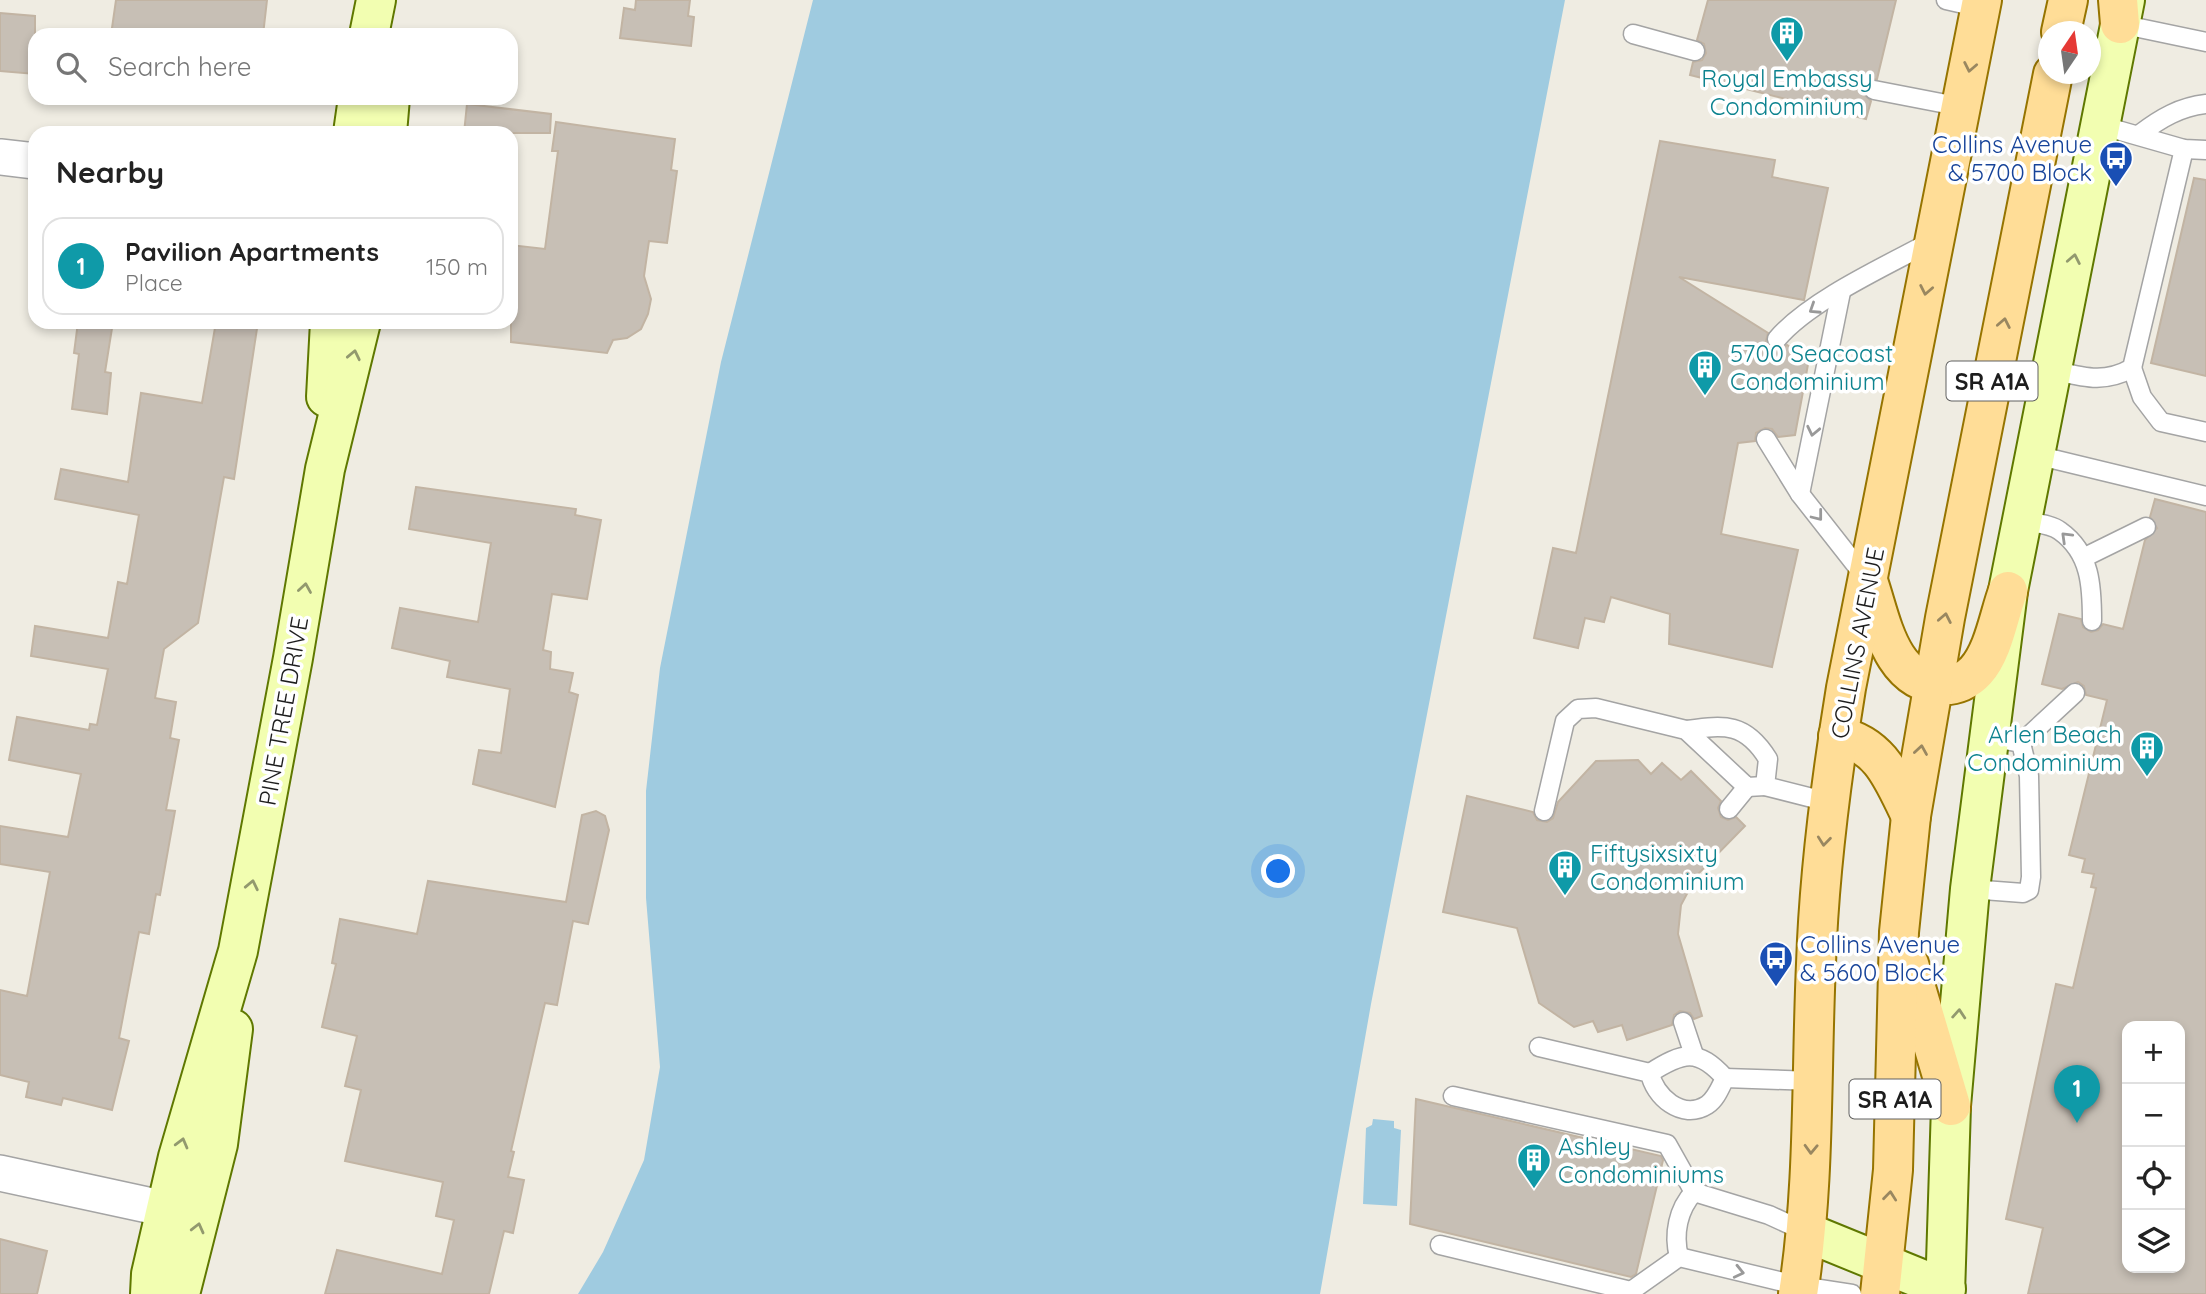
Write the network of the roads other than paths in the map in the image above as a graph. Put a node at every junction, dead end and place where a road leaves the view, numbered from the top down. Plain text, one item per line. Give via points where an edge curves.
1 (376, 0) edge
2 (393, 0) edge
3 (2068, 0) edge
4 (1970, 3) edge
5 (2121, 8) edge
6 (2064, 21) edge
7 (370, 28) edge
8 (394, 28) edge
9 (1633, 34) dead end
10 (2206, 41) edge
11 (1695, 51) dead end
12 (2051, 84) edge
13 (1874, 90) dead end
14 (2206, 104) edge
15 (357, 105) edge
16 (389, 105) edge
17 (1962, 107) junction
18 (2100, 125) junction
19 (354, 126) edge
20 (388, 126) edge
21 (2140, 134) junction
22 (2184, 149) junction
23 (2206, 149) edge
24 (0, 157) edge
25 (28, 160) edge
26 (1937, 238) junction
27 (1841, 292) junction
28 (330, 329) edge
29 (359, 329) edge
30 (1777, 339) dead end
31 (2132, 368) junction
32 (2053, 370) junction
33 (2206, 432) edge
34 (1766, 439) dead end
35 (2036, 455) junction
36 (325, 469) junction
37 (1800, 494) junction
38 (2206, 496) edge
39 (2022, 520) junction
40 (2146, 527) dead end
41 (2085, 557) junction
42 (1868, 581) junction
43 (2008, 590) junction
44 (2092, 621) dead end
45 (1933, 685) junction
46 (2075, 693) dead end
47 (1686, 730) junction
48 (1838, 736) junction
49 (2005, 740) junction
50 (1765, 786) junction
51 (1747, 787) junction
52 (1828, 802) junction
53 (1729, 809) dead end
54 (1544, 811) dead end
55 (1911, 816) junction
56 (1970, 889) junction
57 (1899, 932) junction
58 (238, 951) junction
59 (1683, 1022) dead end
60 (1539, 1046) dead end
61 (1694, 1055) junction
62 (1650, 1073) junction
63 (1725, 1078) junction
64 (1813, 1081) junction
65 (1453, 1096) dead end
66 (1951, 1106) junction
67 (0, 1173) edge
68 (1694, 1192) junction
69 (166, 1209) junction
70 (1806, 1232) junction
71 (1440, 1245) dead end
72 (1679, 1257) junction
73 (1882, 1279) edge
74 (1799, 1290) edge
75 (1945, 1292) edge
76 (150, 1294) edge
77 (180, 1294) edge
78 (1852, 1294) edge

1 - 7 main road
2 - 8 main road
3 - 6 main road
4 -> 17 main road, COLLINS AVENUE / SR A1A
5 - 10 lane
5 - 18 main road
9 - 11 lane
45 -> 12 main road, SR A1A
13 - 17 lane
14 - 21 lane via 2163,117
15 - 19 main road
16 - 20 main road
17 - 26 main road, COLLINS AVENUE / SR A1A
18 - 21 lane
32 -> 18 main road
21 - 22 lane
22 - 23 lane
22 - 31 lane
24 - 25 street
26 - 27 lane
26 -> 42 main road, COLLINS AVENUE / SR A1A
27 -> 30 lane via 1788,326
27 -> 37 lane
28 - 36 main road, PINE TREE DRIVE
36 -> 29 main road, PINE TREE DRIVE
31 - 32 lane via 2114,378 2094,380
31 - 33 lane via 2142,397 2161,422
32 - 35 main road
34 - 37 lane
35 - 38 lane
35 - 39 main road
58 -> 36 main road, PINE TREE DRIVE
37 -> 42 lane
41 -> 39 lane via 2059,529
39 - 43 main road
40 - 41 lane
41 - 44 lane
42 - 45 main road via 1891,652 1902,667
42 - 48 main road, COLLINS AVENUE / SR A1A
43 - 45 main road via 1977,670 1950,686
43 - 49 main road
55 -> 45 main road, SR A1A
46 - 49 lane
47 - 50 lane via 1736,728 1750,736 1768,759
47 - 51 lane
47 - 54 lane via 1596,708 1577,709 1565,721
48 - 52 main road, COLLINS AVENUE / SR A1A
48 - 55 main road via 1856,740 1884,763
49 - 56 main road
49 - 56 lane via 2029,776 2029,890
50 - 51 lane
50 - 52 lane
51 - 53 lane
52 -> 64 main road, COLLINS AVENUE / SR A1A
55 - 57 main road, SR A1A
66 -> 56 main road
57 - 66 main road
73 -> 57 main road, SR A1A via 1895,1137
69 -> 58 main road, PINE TREE DRIVE via 210,1038
77 -> 58 main road, PINE TREE DRIVE via 218,1144
59 - 61 lane
60 - 62 lane
61 - 62 lane via 1672,1059
61 - 63 lane via 1711,1063
62 - 63 lane via 1652,1086 1665,1101 1684,1109 1709,1104
63 - 64 lane
64 -> 70 main road, COLLINS AVENUE / SR A1A
65 - 68 lane via 1667,1144
66 - 75 main road
67 - 69 street
68 - 70 lane via 1769,1215
68 - 72 lane via 1683,1203 1675,1240
69 - 76 main road, PINE TREE DRIVE
70 - 73 main road
70 - 74 main road, COLLINS AVENUE / SR A1A
71 - 72 lane via 1631,1291
72 -> 74 lane
73 - 75 main road
74 - 78 lane

